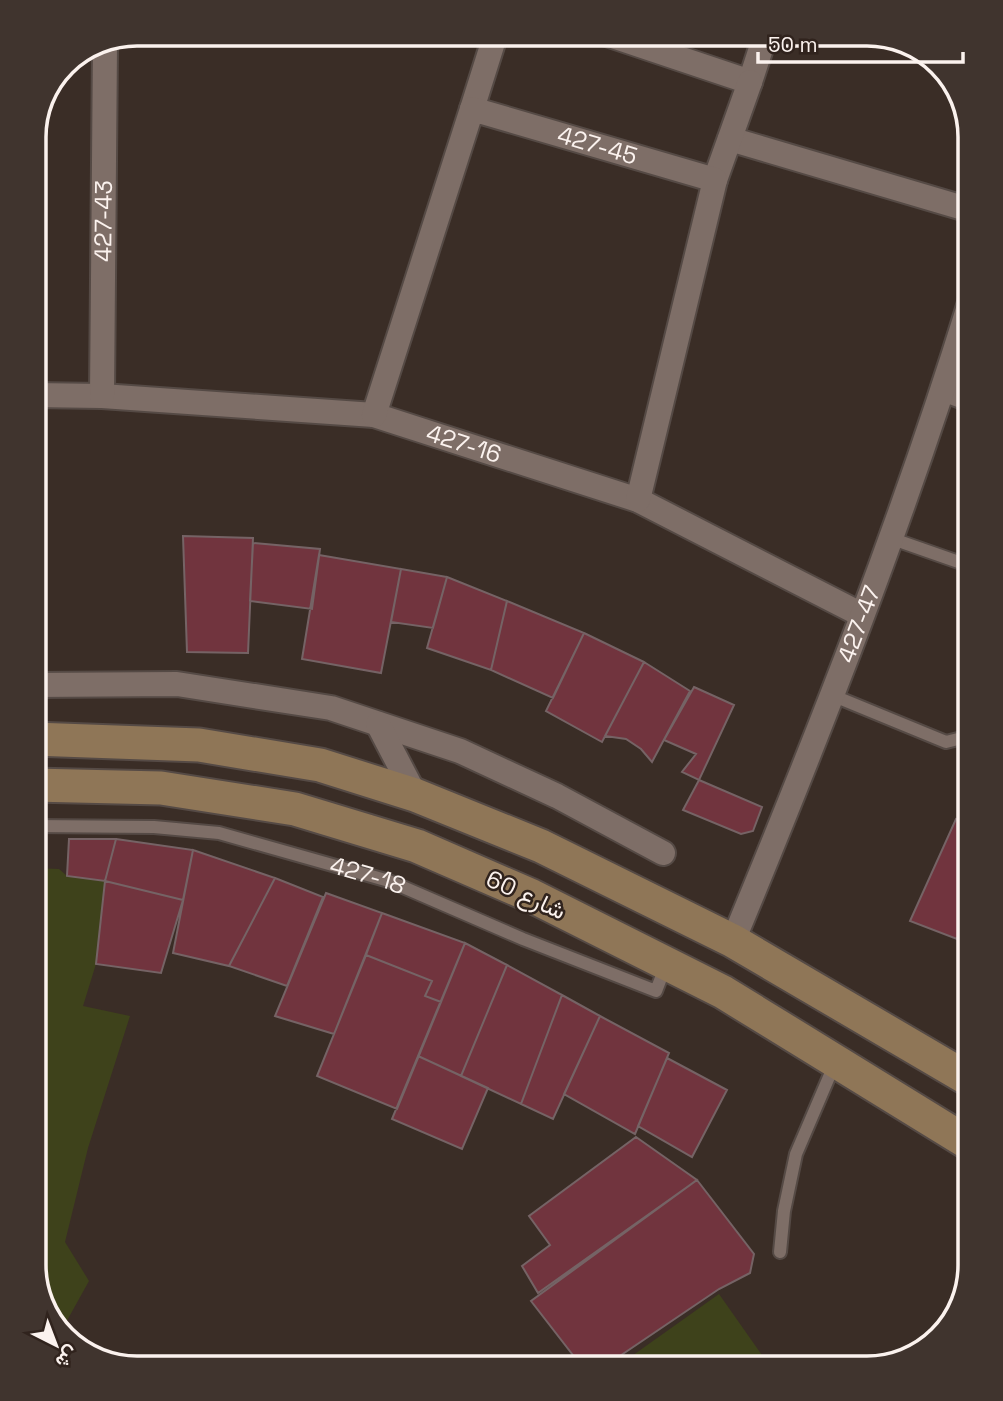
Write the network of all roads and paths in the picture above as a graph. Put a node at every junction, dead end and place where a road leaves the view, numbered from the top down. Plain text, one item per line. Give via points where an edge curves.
1 (492, 46) edge
2 (643, 46) edge
3 (762, 46) edge
4 (106, 51) edge
5 (750, 82) junction
6 (472, 109) junction
7 (730, 139) junction
8 (715, 180) junction
9 (958, 206) edge
10 (958, 341) edge
11 (943, 389) junction
12 (46, 395) edge
13 (958, 395) edge
14 (102, 396) junction
15 (374, 415) junction
16 (638, 500) junction
17 (890, 538) junction
18 (958, 562) edge
19 (862, 615) junction
20 (46, 685) edge
21 (834, 696) junction
22 (379, 724) junction
23 (46, 739) edge
24 (958, 739) edge
25 (46, 785) edge
26 (415, 795) junction
27 (46, 827) edge
28 (663, 853) dead end
29 (733, 941) junction
30 (667, 963) junction
31 (836, 1059) junction
32 (958, 1073) edge
33 (958, 1136) edge
34 (780, 1252) dead end

1 - 6 street
2 - 5 street
3 - 5 street
4 - 14 street, 427-43
5 - 7 street
6 - 8 street, 427-45
6 - 15 street
7 - 8 street
7 - 9 street
8 - 16 street
10 - 11 street, 427-47
11 - 13 street
11 - 17 street, 427-47
12 - 14 street, 427-16
14 - 15 street, 427-16
15 - 16 street, 427-16
16 - 19 street, 427-16
17 - 18 lane
17 - 19 street, 427-47
19 - 21 street, 427-47
20 - 22 street via 177,684 331,708
21 - 24 lane via 946,742
21 - 29 street, 427-47
22 - 26 street
22 - 28 street via 460,751
23 - 26 street, شارع 60 via 199,745 320,765
25 - 30 street, شارع 60 via 161,788 295,809 417,846
26 - 29 street, شارع 60 via 541,846
27 - 30 lane, 427-18 via 154,827 219,833 389,881 656,991
29 - 32 street, شارع 60
30 - 31 street, شارع 60
31 - 33 street, شارع 60
31 - 34 lane via 796,1154

